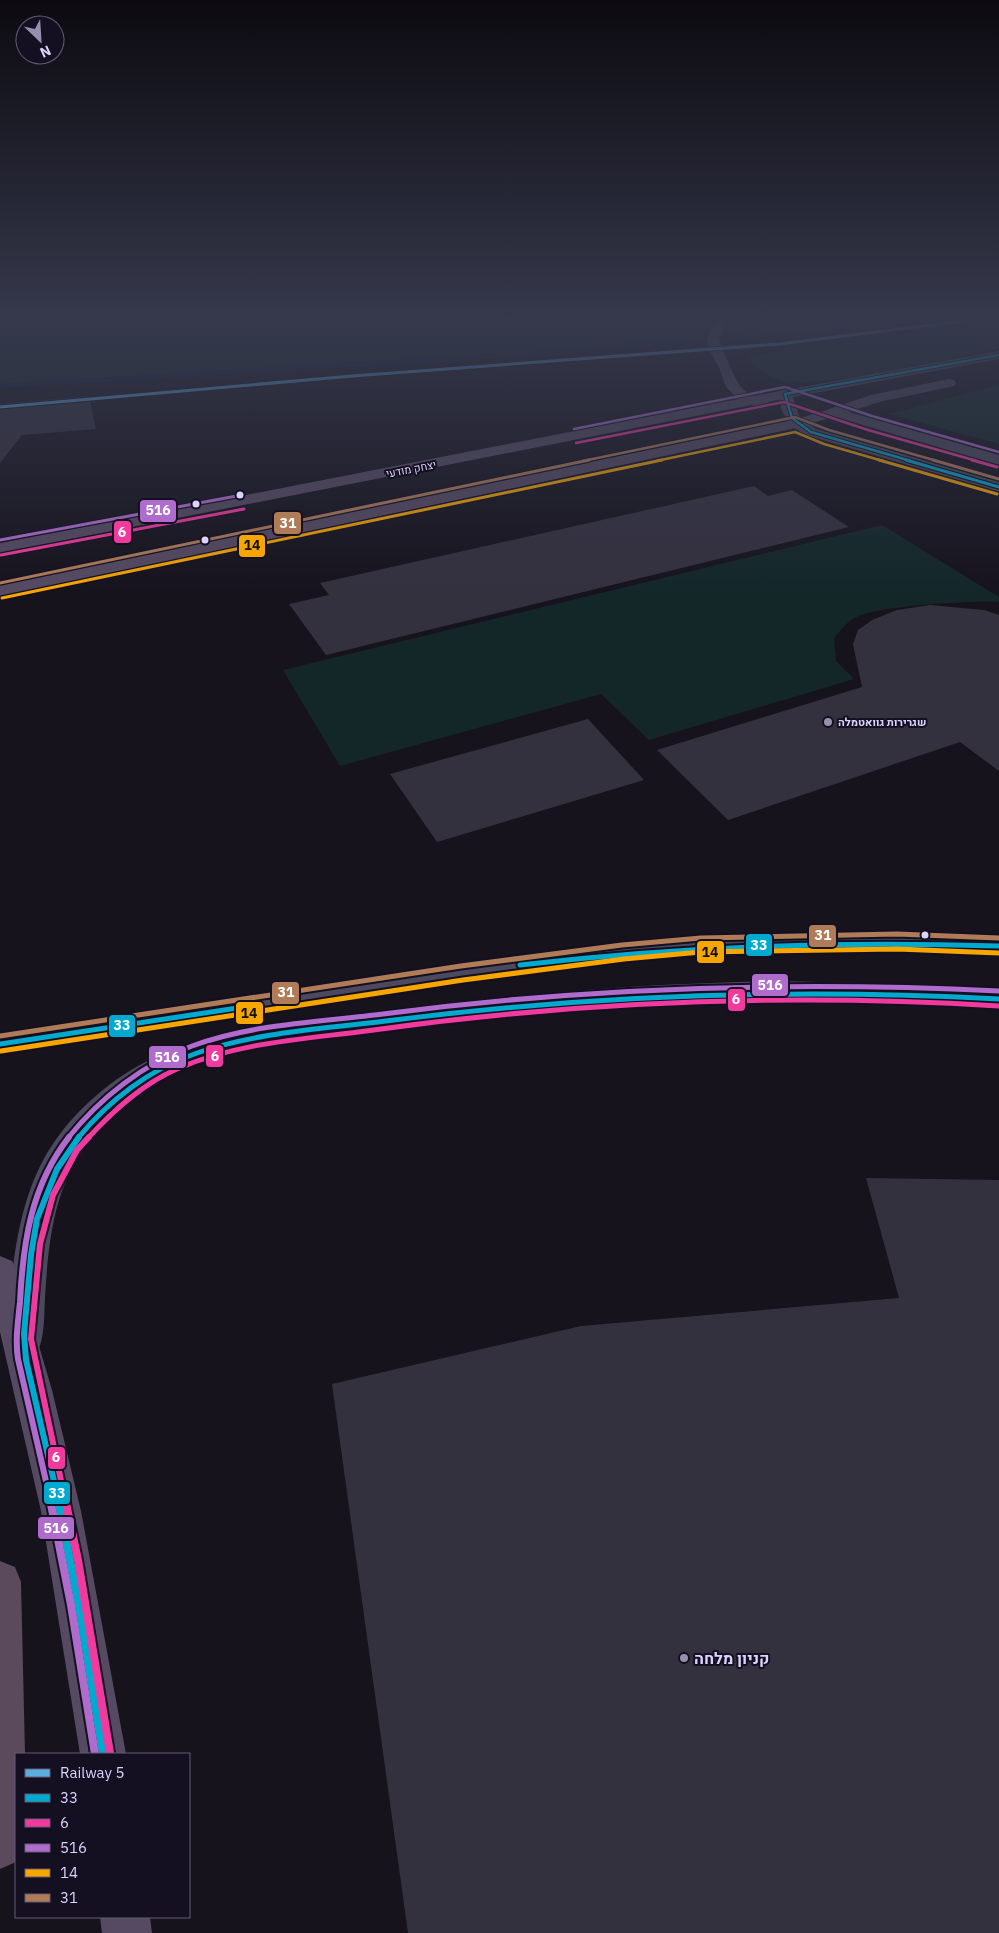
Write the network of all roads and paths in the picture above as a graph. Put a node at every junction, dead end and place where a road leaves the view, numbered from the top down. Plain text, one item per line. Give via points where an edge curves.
1 (700, 411) edge
2 (778, 411) edge
3 (790, 411) edge
4 (834, 412) joint
5 (792, 417) junction
6 (999, 460) edge
7 (999, 487) edge
8 (0, 548) edge
9 (0, 591) edge
10 (999, 946) edge
11 (999, 999) edge
12 (0, 1044) edge
13 (0, 1272) edge
14 (24, 1346) junction
15 (0, 1582) edge
16 (103, 1753) edge
17 (0, 1845) edge
18 (125, 1918) edge
19 (127, 1933) edge

1 - 8 main road, יצחק מודעי
2 - 5 main road
3 - 5 street
4 - 5 main road
4 - 6 street
5 - 7 street via 826,437
5 - 9 main road
10 - 12 street via 878,941 701,946 623,952 462,973
11 - 14 street via 926,993 780,990 488,1007 262,1039 213,1048 177,1060 134,1085 101,1112 69,1145 54,1171 37,1220
13 - 14 main road
14 - 16 main road via 83,1624
15 - 17 highway
18 - 19 main road

